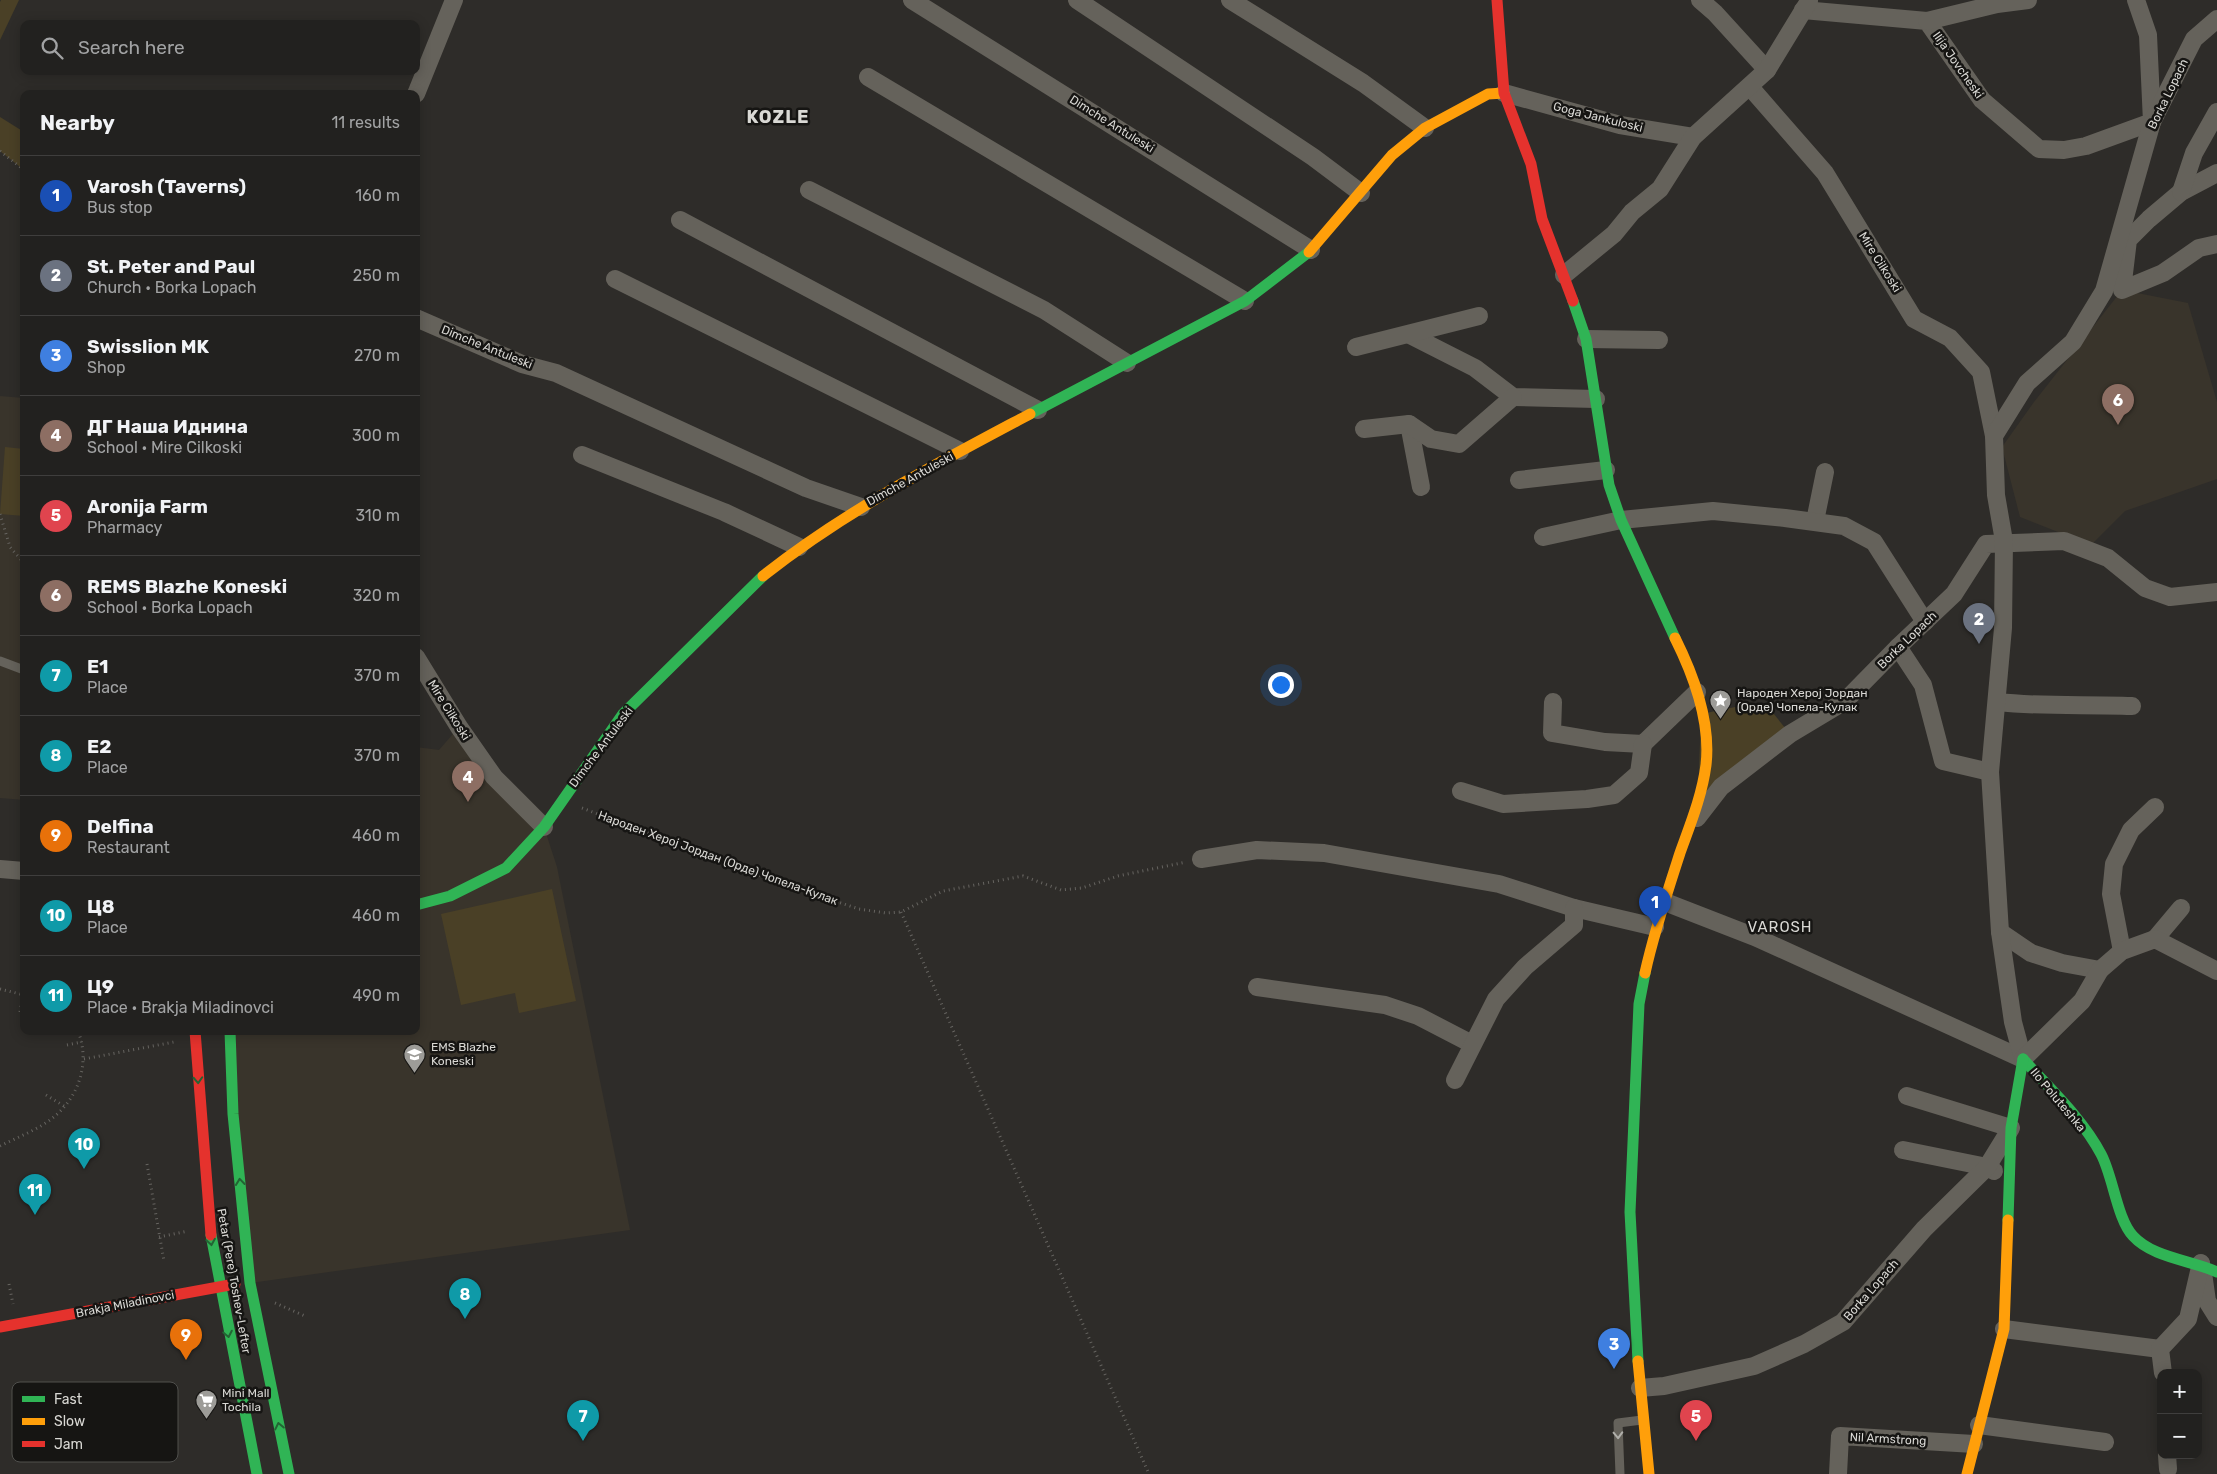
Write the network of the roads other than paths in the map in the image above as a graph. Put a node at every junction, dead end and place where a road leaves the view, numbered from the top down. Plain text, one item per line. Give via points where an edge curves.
1 (454, 0) edge
2 (912, 0) edge
3 (1077, 0) edge
4 (1230, 0) edge
5 (1497, 0) edge
6 (1700, 0) edge
7 (2028, 0) edge
8 (2136, 0) edge
9 (1806, 5) edge
10 (2217, 19) edge
11 (1927, 21) junction
12 (1768, 70) junction
13 (868, 77) dead end
14 (1750, 88) junction
15 (418, 90) edge
16 (1504, 93) junction
17 (2217, 112) edge
18 (2152, 122) junction
19 (1425, 128) junction
20 (1693, 137) junction
21 (2217, 173) edge
22 (810, 190) dead end
23 (2182, 192) junction
24 (1361, 193) junction
25 (680, 220) dead end
26 (2124, 239) junction
27 (2217, 244) edge
28 (1310, 250) junction
29 (1564, 275) junction
30 (615, 279) dead end
31 (1245, 301) junction
32 (1479, 316) dead end
33 (420, 320) edge
34 (1410, 335) junction
35 (1586, 339) junction
36 (1659, 340) dead end
37 (1356, 347) dead end
38 (1127, 363) junction
39 (1513, 397) junction
40 (1596, 399) junction
41 (1038, 410) junction
42 (1409, 424) junction
43 (1364, 429) dead end
44 (1994, 436) junction
45 (960, 451) junction
46 (582, 455) dead end
47 (1606, 470) junction
48 (1825, 472) dead end
49 (1519, 480) dead end
50 (1422, 487) dead end
51 (861, 507) junction
52 (1622, 520) junction
53 (1815, 521) junction
54 (1543, 537) dead end
55 (2004, 542) junction
56 (799, 547) junction
57 (2217, 592) edge
58 (1925, 622) junction
59 (1898, 647) junction
60 (0, 660) edge
61 (420, 664) edge
62 (20, 668) edge
63 (1697, 692) junction
64 (1553, 702) dead end
65 (1998, 702) junction
66 (2132, 706) dead end
67 (1643, 744) junction
68 (1990, 772) junction
69 (1461, 791) dead end
70 (2155, 807) dead end
71 (544, 827) junction
72 (1687, 831) junction
73 (1201, 859) road end
74 (0, 868) edge
75 (20, 870) edge
76 (1665, 902) junction
77 (420, 904) edge
78 (1574, 908) junction
79 (2181, 908) dead end
80 (1655, 927) junction
81 (2000, 932) junction
82 (2155, 939) junction
83 (2122, 951) junction
84 (2100, 970) junction
85 (2217, 971) edge
86 (1257, 986) dead end
87 (195, 1035) edge
88 (230, 1035) edge
89 (1472, 1044) junction
90 (2023, 1059) junction
91 (1455, 1080) dead end
92 (1907, 1096) dead end
93 (2010, 1128) junction
94 (1903, 1150) dead end
95 (1987, 1167) junction
96 (2009, 1181) junction
97 (2201, 1263) junction
98 (2217, 1272) edge
99 (250, 1283) junction
100 (219, 1286) junction
101 (2217, 1316) edge
102 (0, 1327) edge
103 (2004, 1329) junction
104 (2160, 1349) junction
105 (2163, 1369) edge
106 (1640, 1388) junction
107 (1645, 1419) junction
108 (1979, 1424) junction
109 (2105, 1442) dead end
110 (1974, 1444) junction
111 (257, 1474) edge
112 (289, 1474) edge
113 (1620, 1474) edge
114 (1649, 1474) edge
115 (1838, 1474) edge
116 (1967, 1474) edge

1 - 15 street
2 - 28 street, Dimche Antuleski
3 - 24 street via 1313,157
4 - 19 street via 1363,83
5 - 16 street
6 - 12 street
7 - 11 street, Ilija Jovcheski
8 - 18 street via 2148,35
9 - 11 street, Ilija Jovcheski
9 - 12 street
10 - 18 street, Borka Lopach via 2194,39
11 - 18 street, Ilija Jovcheski via 1982,100 2039,149 2064,150 2086,146
12 - 14 street
13 - 31 street
14 - 20 street
14 - 44 street, Mire Cilkoski via 1825,173 1914,319 1950,338 1981,372
16 - 19 street, Dimche Antuleski via 1488,94
16 - 20 street, Goga Jankuloski via 1620,125
16 - 29 street via 1531,164 1542,219
17 - 23 street via 2194,153
18 - 26 street, Borka Lopach
19 - 24 street, Dimche Antuleski via 1392,155
20 - 29 street via 1660,189 1632,212 1614,234
21 - 23 street, Borka Lopach
22 - 38 street via 1044,310
23 - 26 street, Borka Lopach
24 - 28 street, Dimche Antuleski
25 - 41 street
26 - 27 street, Borka Lopach via 2122,290 2164,273 2199,248
26 - 44 street, Borka Lopach via 2104,291 2073,342 2027,383
28 - 31 street, Dimche Antuleski
29 - 35 street
30 - 45 street, Dimche Antuleski
31 - 38 street, Dimche Antuleski
32 - 34 street
33 - 51 street, Dimche Antuleski via 522,364 556,373 806,488
34 - 37 street
34 - 39 street via 1475,368
35 - 36 street
35 - 40 street
38 - 41 street, Dimche Antuleski
39 - 40 street
39 - 42 street via 1459,444 1431,439
40 - 47 street
41 - 45 street, Dimche Antuleski
42 - 43 street
42 - 50 street
44 - 55 street, Borka Lopach via 1996,495
45 - 51 street, Dimche Antuleski
46 - 56 street via 724,512
47 - 49 street
47 - 52 street
48 - 53 street
51 - 56 street, Dimche Antuleski
52 - 53 street via 1713,511
52 - 54 street
52 - 63 street via 1686,660
53 - 58 street via 1844,526 1874,542
55 - 57 street, Borka Lopach via 2064,541 2108,558 2145,588 2170,597
55 - 58 street, Borka Lopach via 1986,544 1954,594
55 - 65 street, Borka Lopach
56 - 71 street, Dimche Antuleski via 751,585 718,622 623,714
58 - 59 street, Borka Lopach
59 - 68 street via 1923,685 1943,761
59 - 72 street, Borka Lopach via 1845,701 1790,734 1721,787
60 - 62 lane
61 - 71 street, Mire Cilkoski via 494,777
63 - 67 street
63 - 72 street via 1706,734 1706,765
64 - 67 street via 1552,733 1605,742
65 - 66 street via 2040,706
65 - 68 street, Borka Lopach
67 - 69 street via 1639,773 1614,795 1503,804
68 - 81 street, Borka Lopach
70 - 83 street via 2131,830 2114,864 2111,894
71 - 77 street, Dimche Antuleski via 506,868 450,896
72 - 76 street
73 - 78 street via 1257,850 1324,854 1499,884
74 - 75 street
76 - 80 street
76 - 90 street via 1755,937
78 - 80 street
78 - 89 street via 1574,925 1525,967 1496,999
79 - 82 street
80 - 106 street via 1639,1004 1630,1212
81 - 84 street via 2031,953
81 - 90 street, Borka Lopach via 2013,1022
82 - 83 street, Ilo Poluteshka
82 - 85 street
83 - 84 street, Ilo Poluteshka
84 - 90 street, Ilo Poluteshka via 2082,1001
86 - 89 street via 1385,1005 1418,1016
87 -> 100 street, Petar (Pere) Toshev-Lefter via 209,1226
99 -> 88 street, Petar (Pere) Toshev-Lefter via 233,1114
89 - 91 street
90 - 93 street, Borka Lopach
90 - 97 street, Ilo Poluteshka via 2073,1115 2101,1155 2132,1236 2157,1251
92 - 93 street
93 - 95 street, Borka Lopach
93 - 96 street, Borka Lopach
94 - 95 street
95 - 96 street
95 - 106 street, Borka Lopach via 1924,1229 1843,1322 1754,1366 1664,1386
96 - 103 street, Borka Lopach
97 - 98 street, Ilo Poluteshka
97 - 101 street via 2207,1301
97 - 104 street via 2188,1319
99 - 100 street, Brakja Miladinovci
112 -> 99 street, Petar (Pere) Toshev-Lefter
100 - 102 street, Brakja Miladinovci
100 -> 111 street, Petar (Pere) Toshev-Lefter
103 - 104 street
103 - 108 street, Borka Lopach
104 - 105 street
106 - 107 street
107 -> 113 lane via 1618,1423
107 - 114 street
108 - 109 street
108 - 110 street, Borka Lopach
110 - 115 street, Nil Armstrong via 1840,1436
110 - 116 street, Borka Lopach

